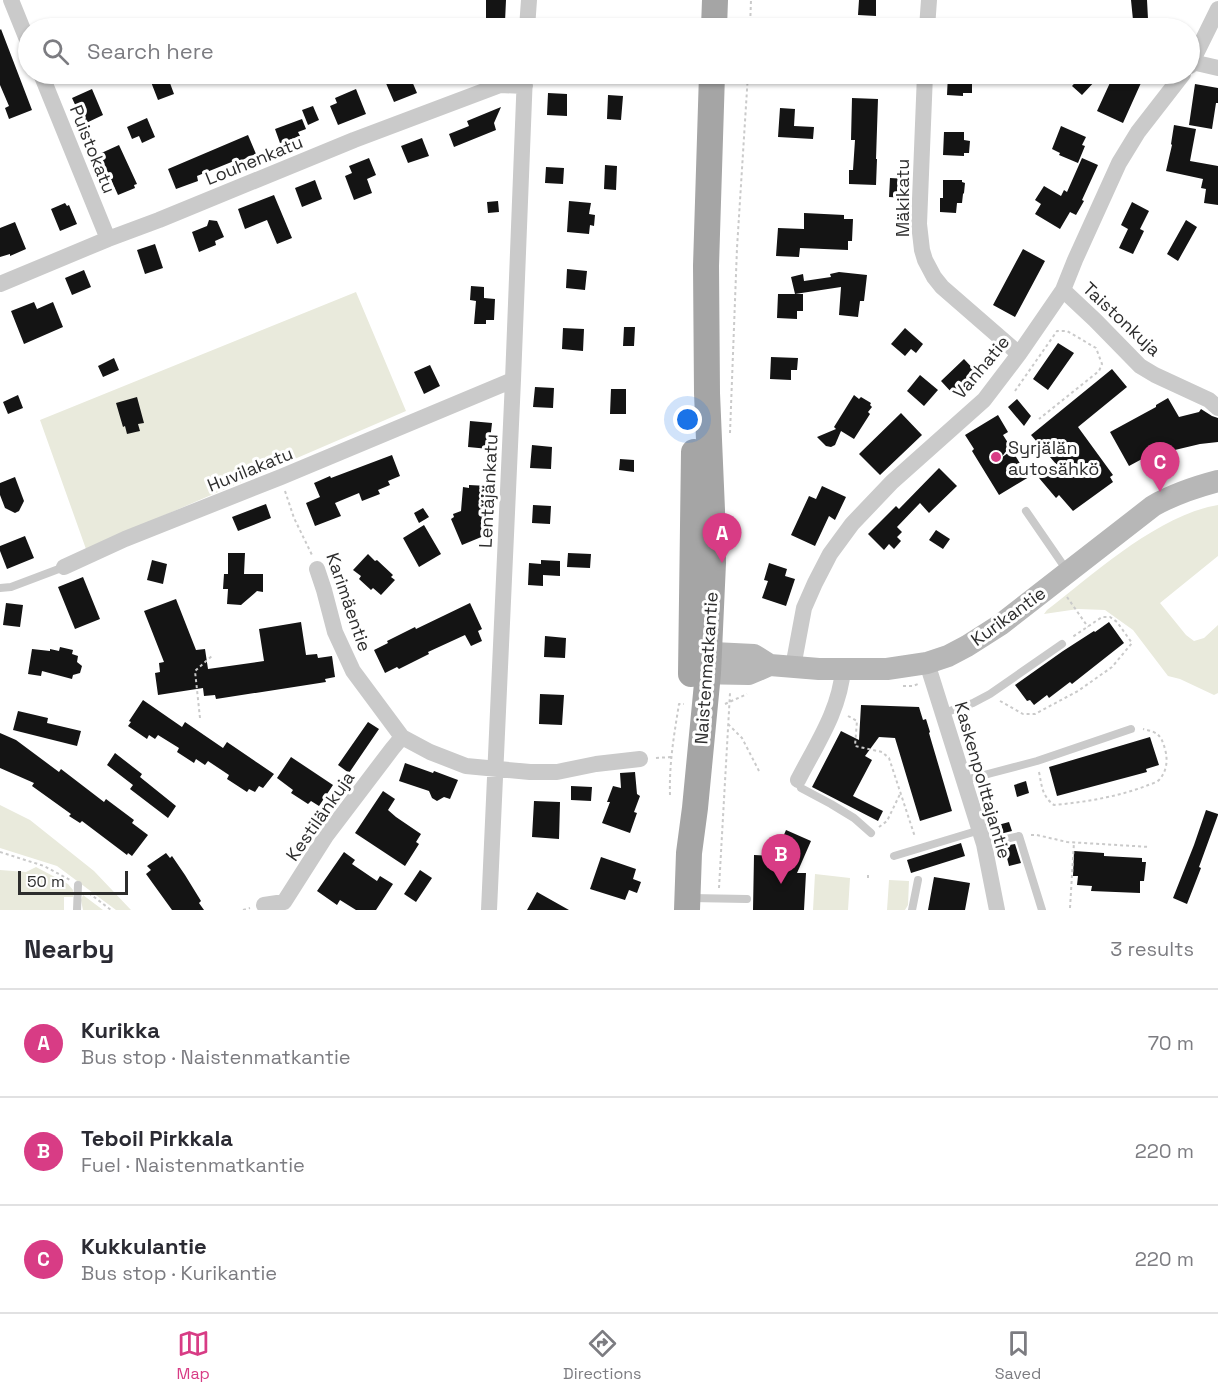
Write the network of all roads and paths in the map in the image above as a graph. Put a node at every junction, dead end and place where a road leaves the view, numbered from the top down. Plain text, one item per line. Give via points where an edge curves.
1 (11, 0) edge
2 (528, 0) edge
3 (715, 0) edge
4 (751, 0) edge
5 (929, 0) edge
6 (1218, 9) edge
7 (18, 18) edge
8 (527, 18) edge
9 (714, 18) edge
10 (750, 18) edge
11 (928, 18) edge
12 (1200, 44) edge
13 (1200, 67) edge
14 (1218, 68) edge
15 (45, 84) edge
16 (505, 84) edge
17 (525, 84) edge
18 (712, 84) edge
19 (747, 84) edge
20 (925, 84) edge
21 (1175, 84) edge
22 (108, 238) junction
23 (0, 284) edge
24 (1063, 290) junction
25 (1019, 354) junction
26 (513, 380) junction
27 (1015, 391) dead end
28 (1218, 408) edge
29 (1039, 419) dead end
30 (730, 436) dead end
31 (281, 477) junction
32 (1218, 481) edge
33 (1026, 512) dead end
34 (64, 567) joint
35 (316, 569) joint
36 (1067, 583) junction
37 (0, 588) edge
38 (1088, 627) junction
39 (1062, 644) joint
40 (212, 656) dead end
41 (927, 663) junction
42 (707, 665) junction
43 (793, 667) junction
44 (843, 669) junction
45 (990, 694) junction
46 (834, 709) junction
47 (944, 712) junction
48 (200, 717) dead end
49 (728, 724) junction
50 (1131, 729) joint
51 (402, 737) junction
52 (671, 757) dead end
53 (640, 759) dead end
54 (1036, 761) junction
55 (496, 769) junction
56 (759, 771) dead end
57 (798, 780) joint
58 (965, 780) junction
59 (901, 792) junction
60 (670, 795) dead end
61 (871, 833) joint
62 (1019, 836) junction
63 (982, 837) junction
64 (1074, 842) junction
65 (1150, 847) dead end
66 (918, 848) junction
67 (0, 852) edge
68 (894, 856) dead end
69 (918, 880) dead end
70 (78, 885) junction
71 (719, 899) junction
72 (747, 899) dead end
73 (688, 904) edge
74 (264, 905) dead end
75 (1070, 908) dead end
76 (77, 910) edge
77 (111, 910) edge
78 (489, 910) edge
79 (912, 910) edge
80 (997, 910) edge
81 (1042, 910) edge

1 - 7 street
2 - 8 street
3 - 9 main road
4 - 10 path
5 - 11 street
6 - 12 street, Vanhatie
13 - 14 street
15 - 22 street, Puistokatu
16 - 22 street, Louhenkatu
17 - 26 street, Lentäjänkatu
18 - 42 main road, Naistenmatkantie via 706,266 713,532
19 - 30 path
20 - 25 street, Mäkikatu via 919,224 925,260 942,287
21 - 24 street, Vanhatie via 1119,164
22 - 23 street, Louhenkatu
24 - 25 street, Vanhatie
24 - 28 street, Taistonkuja via 1140,366
25 - 43 street, Vanhatie via 984,400 892,482 830,554 804,608
26 - 31 street, Huvilakatu
26 - 55 street, Lentäjänkatu
27 - 29 path via 1057,331 1067,331 1096,348 1102,364 1099,371
31 - 34 street, Huvilakatu
31 - 35 path, Karimäentie
32 - 36 main road, Kurikantie via 1154,506
33 - 36 lane
34 - 37 lane, Huvilakatu
35 - 51 street, Karimäentie via 335,632 353,671
36 - 38 path
36 - 41 main road, Kurikantie via 976,640
38 - 39 path
38 - 45 path via 1102,617 1110,617 1132,643 1112,667 1078,691 1029,715
39 - 45 lane
40 - 48 path via 195,671
41 - 44 main road, Kurikantie via 887,669
41 - 47 street, Kaskenpolttajantie
42 - 43 main road, Kurikantie via 754,655 770,664
42 - 49 path
42 - 73 main road, Naistenmatkantie via 688,705 683,793 689,853
43 - 44 main road, Kurikantie
44 - 46 street
45 - 47 lane via 973,704
46 - 57 street
46 - 59 path via 857,721 855,746 882,752 889,758
47 - 58 street, Kaskenpolttajantie
49 - 56 path via 742,738
49 - 71 path
50 - 54 lane
50 - 54 path via 1159,734 1167,766 1158,781 1131,791 1054,806 1046,799
51 - 55 street, Karimäentie via 466,766
51 - 74 street, Kestilänkuja via 326,836 284,902
52 - 60 path
53 - 55 street, Karimäentie via 557,772
54 - 58 lane
55 - 78 street, Lentäjänkatu
57 - 61 lane via 801,788 854,818
58 - 63 street, Kaskenpolttajantie
59 - 61 path via 887,821
59 - 66 path
62 - 63 lane
62 - 64 path
62 - 81 lane
63 - 66 lane
63 - 80 street, Kaskenpolttajantie
64 - 65 path
64 - 75 path
66 - 68 lane
67 - 70 path via 44,867
69 - 79 lane
70 - 76 lane
70 - 77 path
71 - 72 lane
71 - 73 lane

